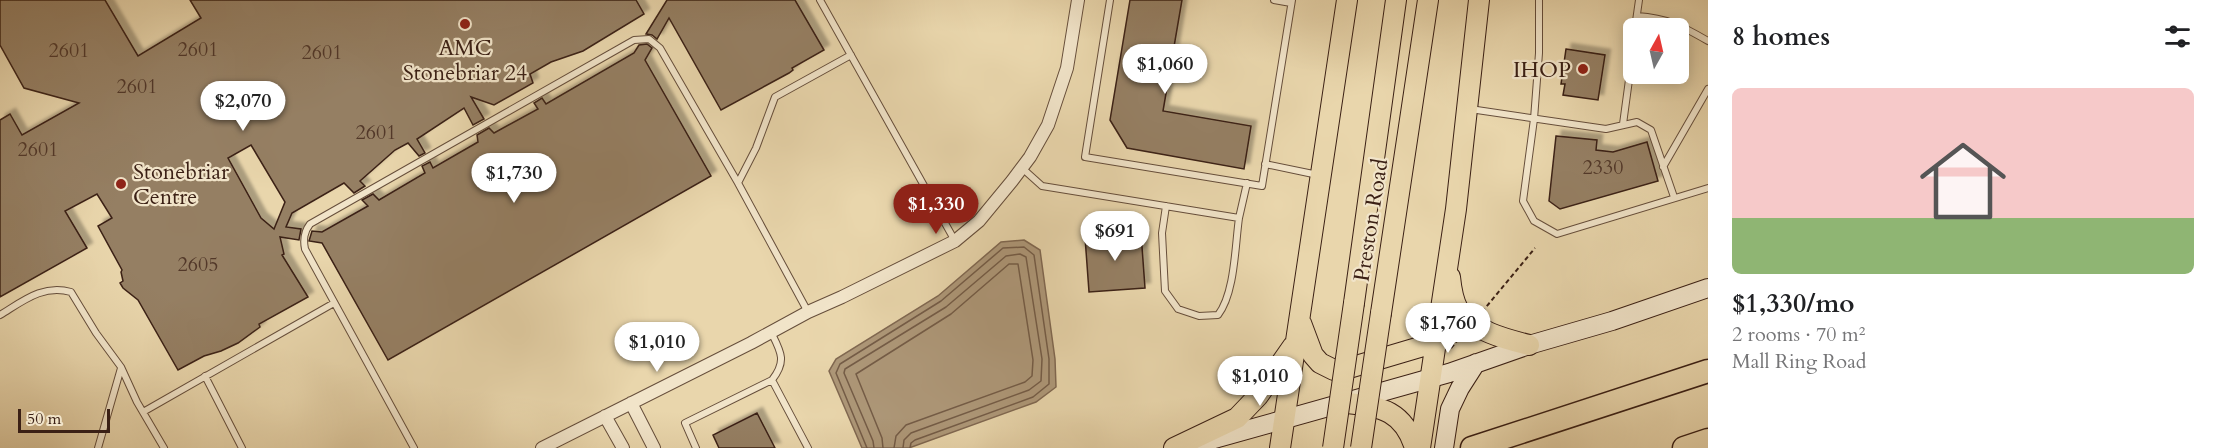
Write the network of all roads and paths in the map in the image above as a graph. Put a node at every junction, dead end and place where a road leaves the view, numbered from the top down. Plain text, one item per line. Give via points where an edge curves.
1 (820, 0) edge
2 (1078, 0) edge
3 (1110, 0) edge
4 (1274, 0) edge
5 (1347, 0) edge
6 (1396, 0) edge
7 (1428, 0) edge
8 (1479, 0) edge
9 (1539, 0) edge
10 (1639, 0) edge
11 (1292, 1) edge
12 (1637, 16) joint
13 (1708, 41) edge
14 (851, 55) junction
15 (1628, 84) edge
16 (1708, 89) edge
17 (1468, 109) junction
18 (1534, 119) junction
19 (1623, 124) junction
20 (1265, 164) junction
21 (1663, 167) junction
22 (1022, 168) junction
23 (1319, 175) junction
24 (738, 183) junction
25 (1247, 183) junction
26 (1708, 188) edge
27 (1674, 197) junction
28 (1166, 206) junction
29 (1239, 218) junction
30 (955, 241) junction
31 (1535, 248) dead end
32 (1448, 264) junction
33 (1708, 288) edge
34 (334, 303) junction
35 (808, 312) junction
36 (1482, 312) dead end
37 (0, 315) edge
38 (1300, 320) junction
39 (1439, 321) junction
40 (1467, 329) dead end
41 (771, 332) junction
42 (1296, 341) junction
43 (1529, 345) junction
44 (1450, 351) dead end
45 (1476, 363) junction
46 (121, 367) junction
47 (1708, 371) edge
48 (205, 376) junction
49 (1431, 378) junction
50 (772, 380) junction
51 (1347, 403) junction
52 (631, 404) junction
53 (143, 412) junction
54 (605, 416) junction
55 (1284, 418) junction
56 (1708, 441) edge
57 (98, 448) edge
58 (164, 448) edge
59 (242, 448) edge
60 (414, 448) edge
61 (542, 448) edge
62 (623, 448) edge
63 (654, 448) edge
64 (696, 448) edge
65 (807, 448) edge
66 (1174, 448) edge
67 (1182, 448) edge
68 (1280, 448) edge
69 (1333, 448) edge
70 (1361, 448) edge
71 (1418, 448) edge
72 (1444, 448) edge
73 (1472, 448) edge
74 (1684, 448) edge

1 - 14 lane
2 - 22 street via 1058,97 1048,125
3 - 25 lane via 1085,157
4 - 11 lane
5 - 23 main road
6 - 69 main road, Preston Road, bridge
7 - 70 main road, Preston Road, bridge
8 - 17 main road
9 - 18 lane
10 - 12 lane
11 - 20 lane
12 - 13 lane via 1674,22
14 - 24 lane via 775,97
14 - 30 lane
15 - 19 lane
16 - 21 lane
17 - 18 lane
17 - 32 main road
18 - 19 lane via 1606,129
18 - 27 lane via 1523,201 1534,221 1557,234
19 - 21 lane via 1637,122 1650,130
20 - 23 lane
20 - 25 lane via 1262,186
21 - 27 lane
22 - 28 lane via 1042,186
22 - 30 street via 979,221
23 - 38 main road
24 - 34 lane via 660,48 649,39 633,40 310,224 303,240 305,249
24 - 35 lane
25 - 29 lane
26 - 27 lane
28 - 29 lane
28 - 29 lane via 1162,233 1165,291 1178,309 1199,316 1218,315 1223,308 1231,282
30 - 35 street
31 - 36 path
32 - 39 main road
32 - 43 main road via 1458,309 1487,332
33 - 43 main road
34 - 48 lane
34 - 60 lane
35 - 41 street
37 - 46 lane via 39,292 58,288 71,292
38 - 39 main road via 1316,359 1324,367 1338,371 1420,347
38 - 42 main road
39 - 49 main road
40 - 44 path
41 - 50 lane via 782,353 780,370
41 - 52 street
42 - 55 main road
42 - 66 main road via 1258,396 1237,418
43 - 45 main road
45 - 49 main road
45 - 72 main road via 1450,409
46 - 53 lane
46 - 57 lane
47 - 73 highway
48 - 53 lane
48 - 59 lane
49 - 51 main road
49 - 71 main road
50 - 64 lane via 685,423
50 - 65 lane
51 - 55 main road
51 - 71 main road via 1385,410 1402,422
52 - 54 street
52 - 63 street
53 - 58 lane
54 - 61 street
54 - 62 street
55 - 67 main road
55 - 68 main road
56 - 74 highway

